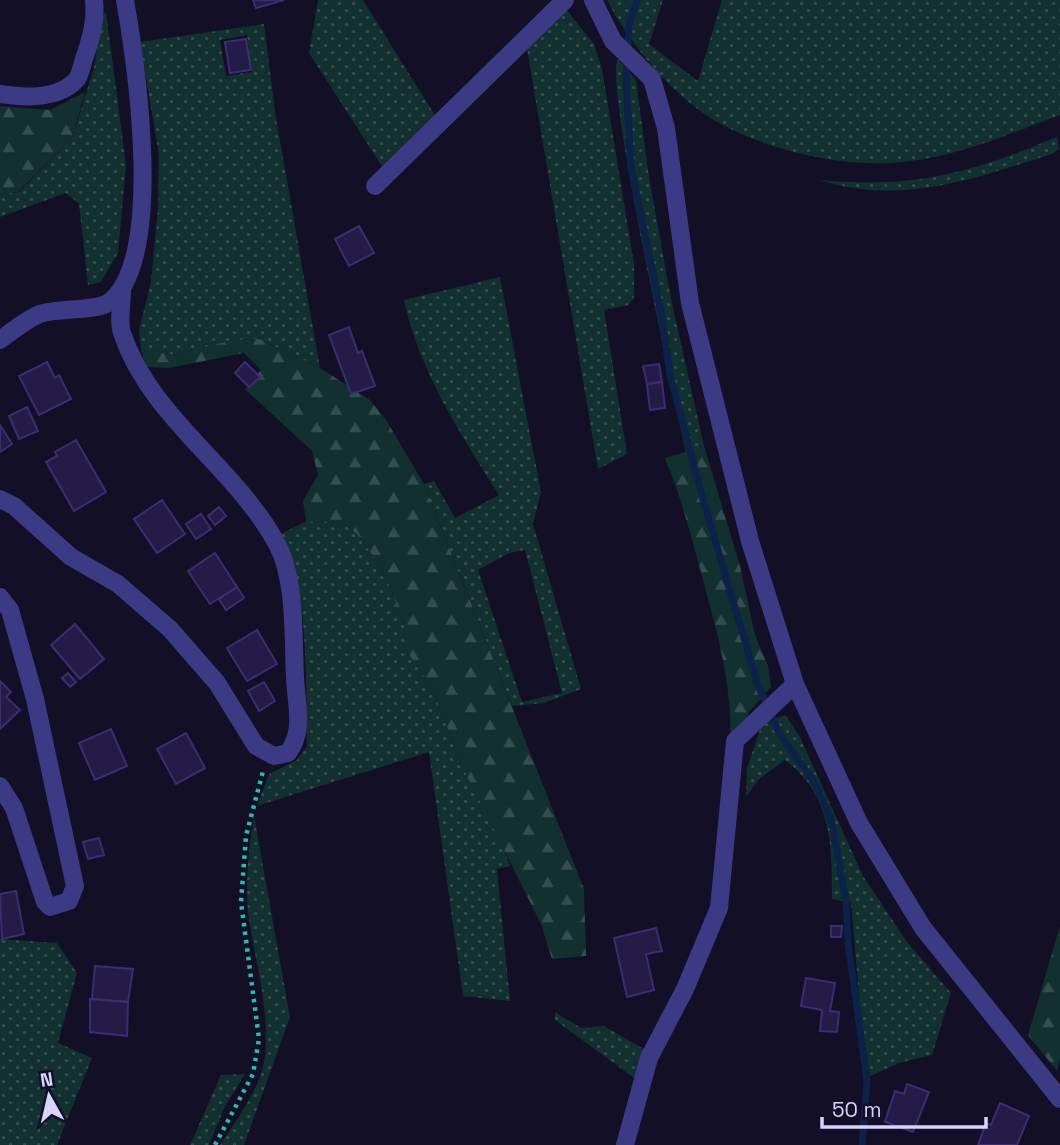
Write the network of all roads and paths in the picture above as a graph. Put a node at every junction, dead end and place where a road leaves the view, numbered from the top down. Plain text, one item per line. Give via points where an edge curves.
1 (94, 0) edge
2 (125, 0) edge
3 (565, 0) edge
4 (593, 0) edge
5 (0, 94) edge
6 (375, 186) dead end
7 (122, 291) junction
8 (0, 340) edge
9 (0, 499) edge
10 (0, 597) edge
11 (795, 684) junction
12 (268, 753) junction
13 (0, 786) edge
14 (1060, 1099) edge
15 (215, 1145) edge
16 (625, 1145) edge

1 - 5 street via 96,15 77,78 52,95
2 - 7 street via 145,151 133,259
3 - 6 street
4 - 11 street via 613,41 652,79 666,128 690,303 750,541
7 - 8 street via 104,305 38,314
7 - 12 street via 121,331 140,372 216,462 279,549 291,600 299,739 288,753
9 - 12 street via 71,557 118,584 170,629 216,683 256,746
10 - 13 street via 10,610 36,699 75,887 69,901 50,907 45,902 14,808
11 - 14 street via 859,823 923,928
11 - 16 street via 735,741 719,908 649,1058
12 - 15 path via 246,836 241,902 259,1039 253,1074

